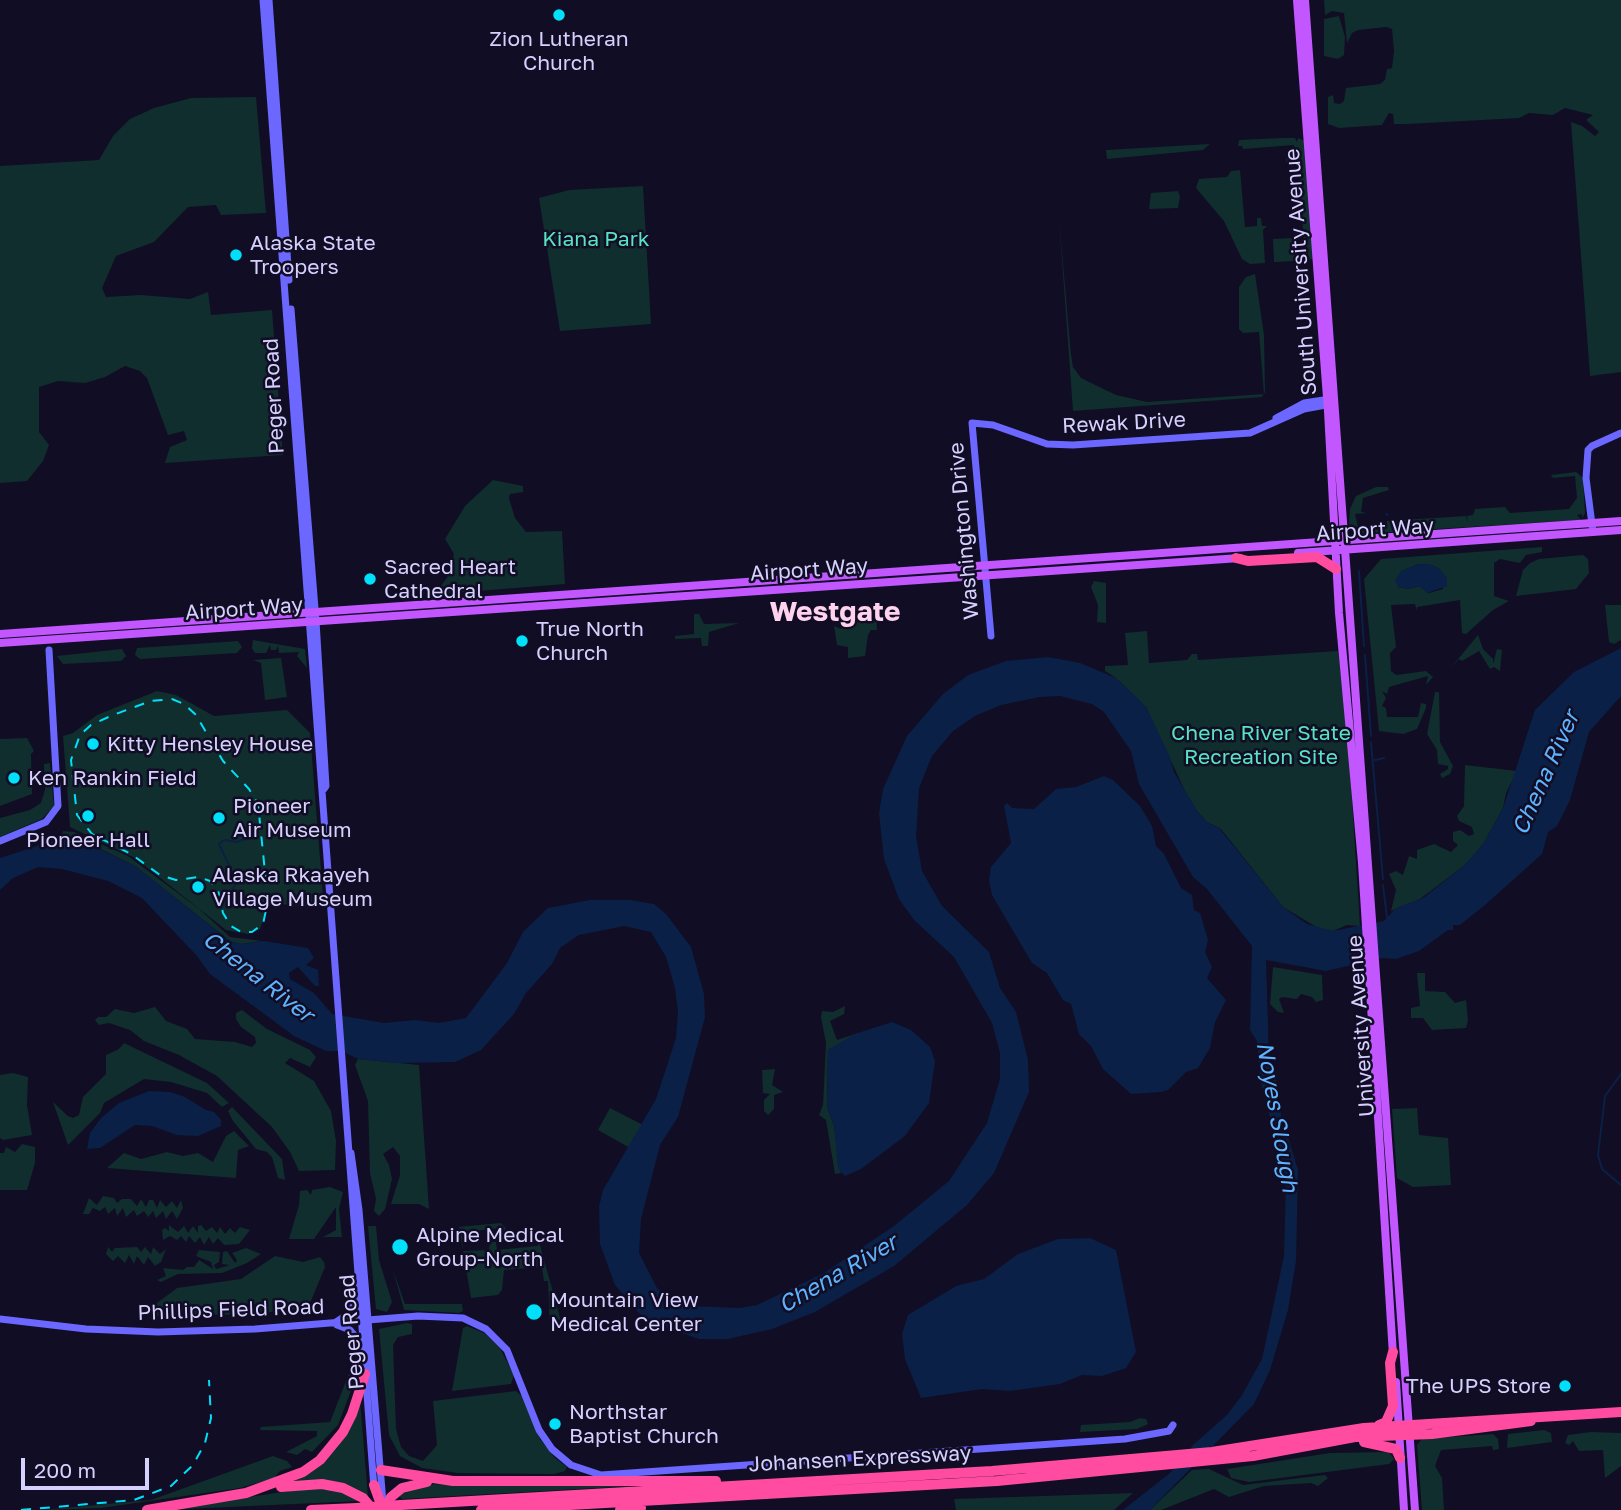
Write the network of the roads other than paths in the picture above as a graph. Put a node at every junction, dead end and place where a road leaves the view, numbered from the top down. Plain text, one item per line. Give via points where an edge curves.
1 (262, 0) edge
2 (269, 0) edge
3 (1297, 0) edge
4 (1305, 0) edge
5 (1331, 402) junction
6 (971, 423) joint
7 (1621, 433) edge
8 (1621, 521) edge
9 (1592, 528) junction
10 (1621, 530) edge
11 (1340, 540) junction
12 (1340, 550) junction
13 (1236, 558) junction
14 (1336, 569) junction
15 (985, 571) junction
16 (311, 617) junction
17 (0, 634) edge
18 (991, 636) dead end
19 (0, 643) edge
20 (49, 650) dead end
21 (1370, 739) dead end
22 (1363, 784) junction
23 (0, 841) edge
24 (1368, 912) junction
25 (1372, 974) junction
26 (350, 1152) junction
27 (359, 1294) junction
28 (0, 1319) edge
29 (364, 1321) junction
30 (333, 1324) junction
31 (362, 1344) junction
32 (1393, 1352) junction
33 (365, 1374) junction
34 (1621, 1412) edge
35 (1173, 1425) dead end
36 (1374, 1427) junction
37 (1404, 1430) junction
38 (1281, 1452) junction
39 (1400, 1458) junction
40 (381, 1470) junction
41 (445, 1481) junction
42 (783, 1483) junction
43 (374, 1485) joint
44 (246, 1493) junction
45 (734, 1497) junction
46 (379, 1508) edge
47 (147, 1510) edge
48 (311, 1510) edge
49 (481, 1510) edge
50 (620, 1510) edge
51 (1404, 1510) edge
52 (1415, 1510) edge

1 - 16 main road, Peger Road
2 - 16 main road, Peger Road
3 - 5 main road, South University Avenue
4 - 5 main road, South University Avenue
5 - 6 main road, Rewak Drive via 1304,402 1240,432 1060,445
5 - 11 main road, South University Avenue
6 - 15 main road, Washington Drive
7 - 9 main road via 1588,450
8 - 9 main road, Airport Way
9 - 10 main road, Airport Way
9 - 11 main road, Airport Way
9 - 12 main road, Airport Way
11 - 12 main road, University Avenue
11 - 15 main road, Airport Way
12 - 13 main road, Airport Way
12 - 14 main road, University Avenue
12 - 22 main road, University Avenue
13 - 14 highway via 1317,557
13 - 15 main road, Airport Way
14 - 24 main road, University Avenue
15 - 16 main road, Airport Way
15 - 18 main road, Washington Drive
16 - 17 main road, Airport Way
16 - 19 main road, Airport Way
16 - 26 main road, Peger Road
20 - 23 main road via 59,794 55,813
21 - 22 main road via 1365,745
22 - 24 main road, University Avenue
24 - 25 main road, University Avenue
25 - 32 main road, University Avenue
25 - 37 main road, University Avenue
26 - 27 main road, Peger Road
26 - 29 main road, Peger Road via 356,1178
27 - 29 main road, Peger Road
27 - 30 main road via 350,1313
28 - 30 main road, Phillips Field Road via 158,1332
29 - 30 main road, Phillips Field Road
29 - 31 main road, Peger Road
29 - 35 main road, Phillips Field Road via 452,1316 486,1329 509,1353 539,1430 552,1450 571,1465 601,1475 1125,1439 1169,1431
29 - 40 main road, Peger Road
30 - 31 main road via 350,1330
31 - 33 main road, Peger Road
32 - 36 highway via 1393,1406 1386,1422
32 - 37 main road, University Avenue
33 - 43 main road, Peger Road
33 - 44 highway via 347,1425 320,1460 291,1479
34 - 37 highway via 1534,1418 1501,1426
36 - 37 highway, Johansen Expressway
36 - 42 highway, Johansen Expressway via 1212,1452
37 - 38 highway, Johansen Expressway
37 - 39 main road, University Avenue
37 - 52 main road, University Avenue
38 - 39 highway via 1372,1441 1396,1449
38 - 45 highway, Johansen Expressway via 988,1482
39 - 51 main road, University Avenue
40 - 41 highway
40 - 46 main road, Peger Road
41 - 42 highway
41 - 46 highway via 408,1485
42 - 48 highway, Johansen Expressway, bridge
43 - 46 highway
44 - 46 highway via 293,1485 333,1485
44 - 47 highway
45 - 49 highway, Johansen Expressway
45 - 50 highway

